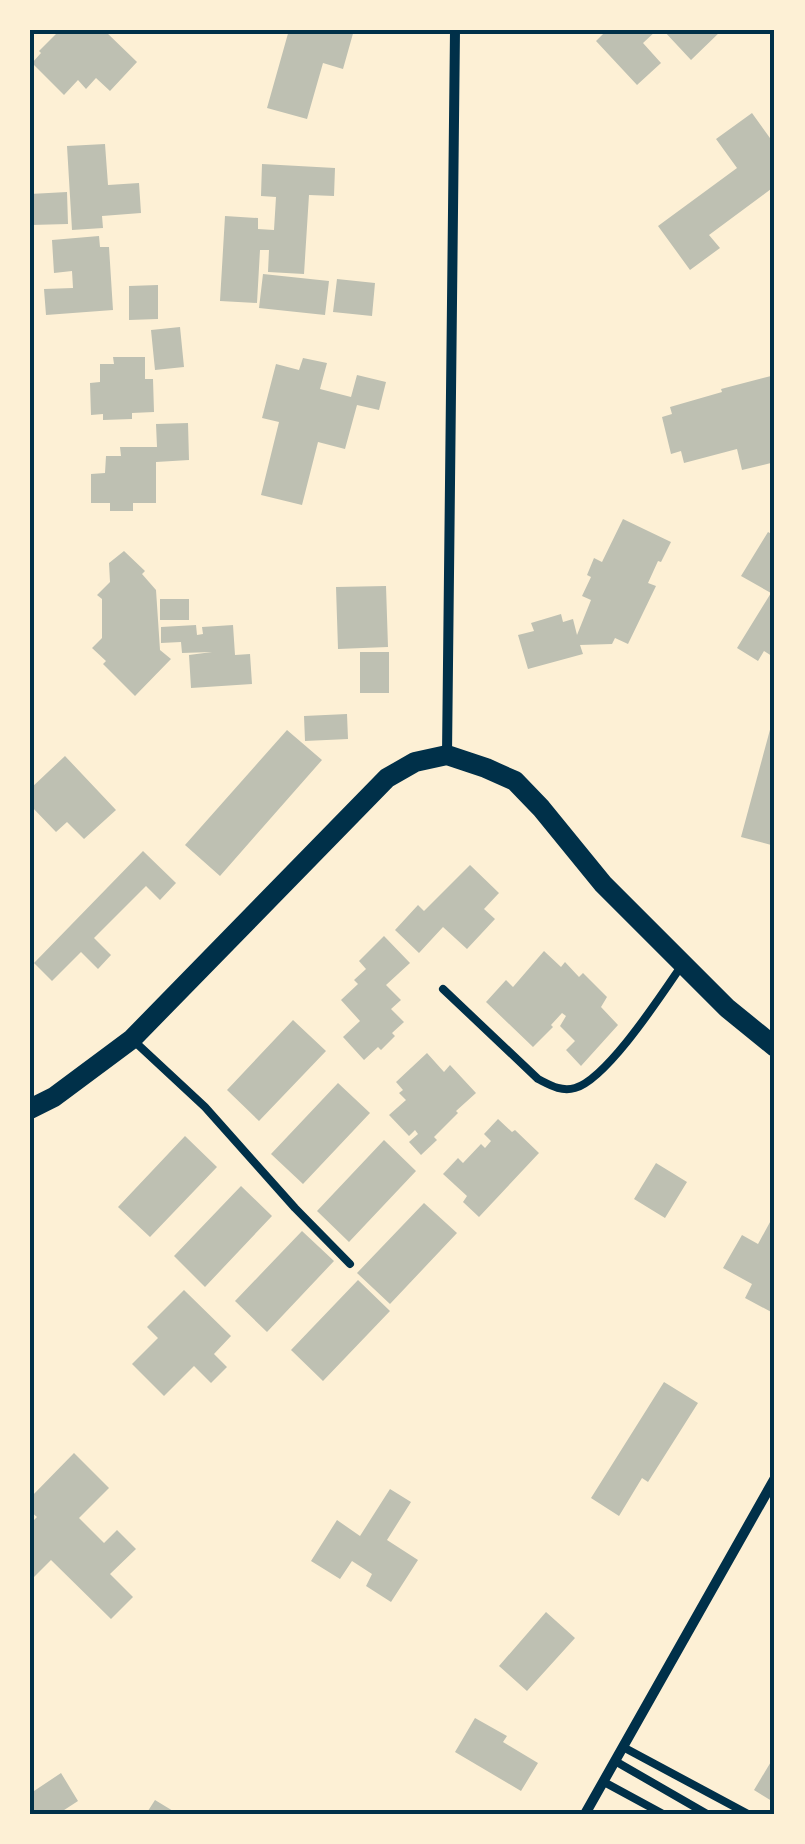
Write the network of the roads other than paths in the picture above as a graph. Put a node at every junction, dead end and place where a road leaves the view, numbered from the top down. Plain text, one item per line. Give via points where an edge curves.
1 (454, 30) edge
2 (447, 756) junction
3 (683, 964) junction
4 (443, 989) dead end
5 (132, 1039) junction
6 (775, 1047) edge
7 (30, 1109) edge
8 (350, 1264) dead end
9 (775, 1478) edge
10 (623, 1746) junction
11 (615, 1762) junction
12 (604, 1782) junction
13 (586, 1814) edge
14 (662, 1814) edge
15 (707, 1814) edge
16 (748, 1814) edge

1 - 2 street
2 - 3 main road via 514,781
2 - 5 main road via 415,762 386,778
3 - 4 lane via 594,1078 576,1088 538,1079
3 - 6 main road
5 - 7 main road
5 - 8 lane via 205,1106
9 - 10 street
10 - 11 street
10 - 16 lane
11 - 12 street
11 - 15 lane
12 - 13 street
12 - 14 lane

